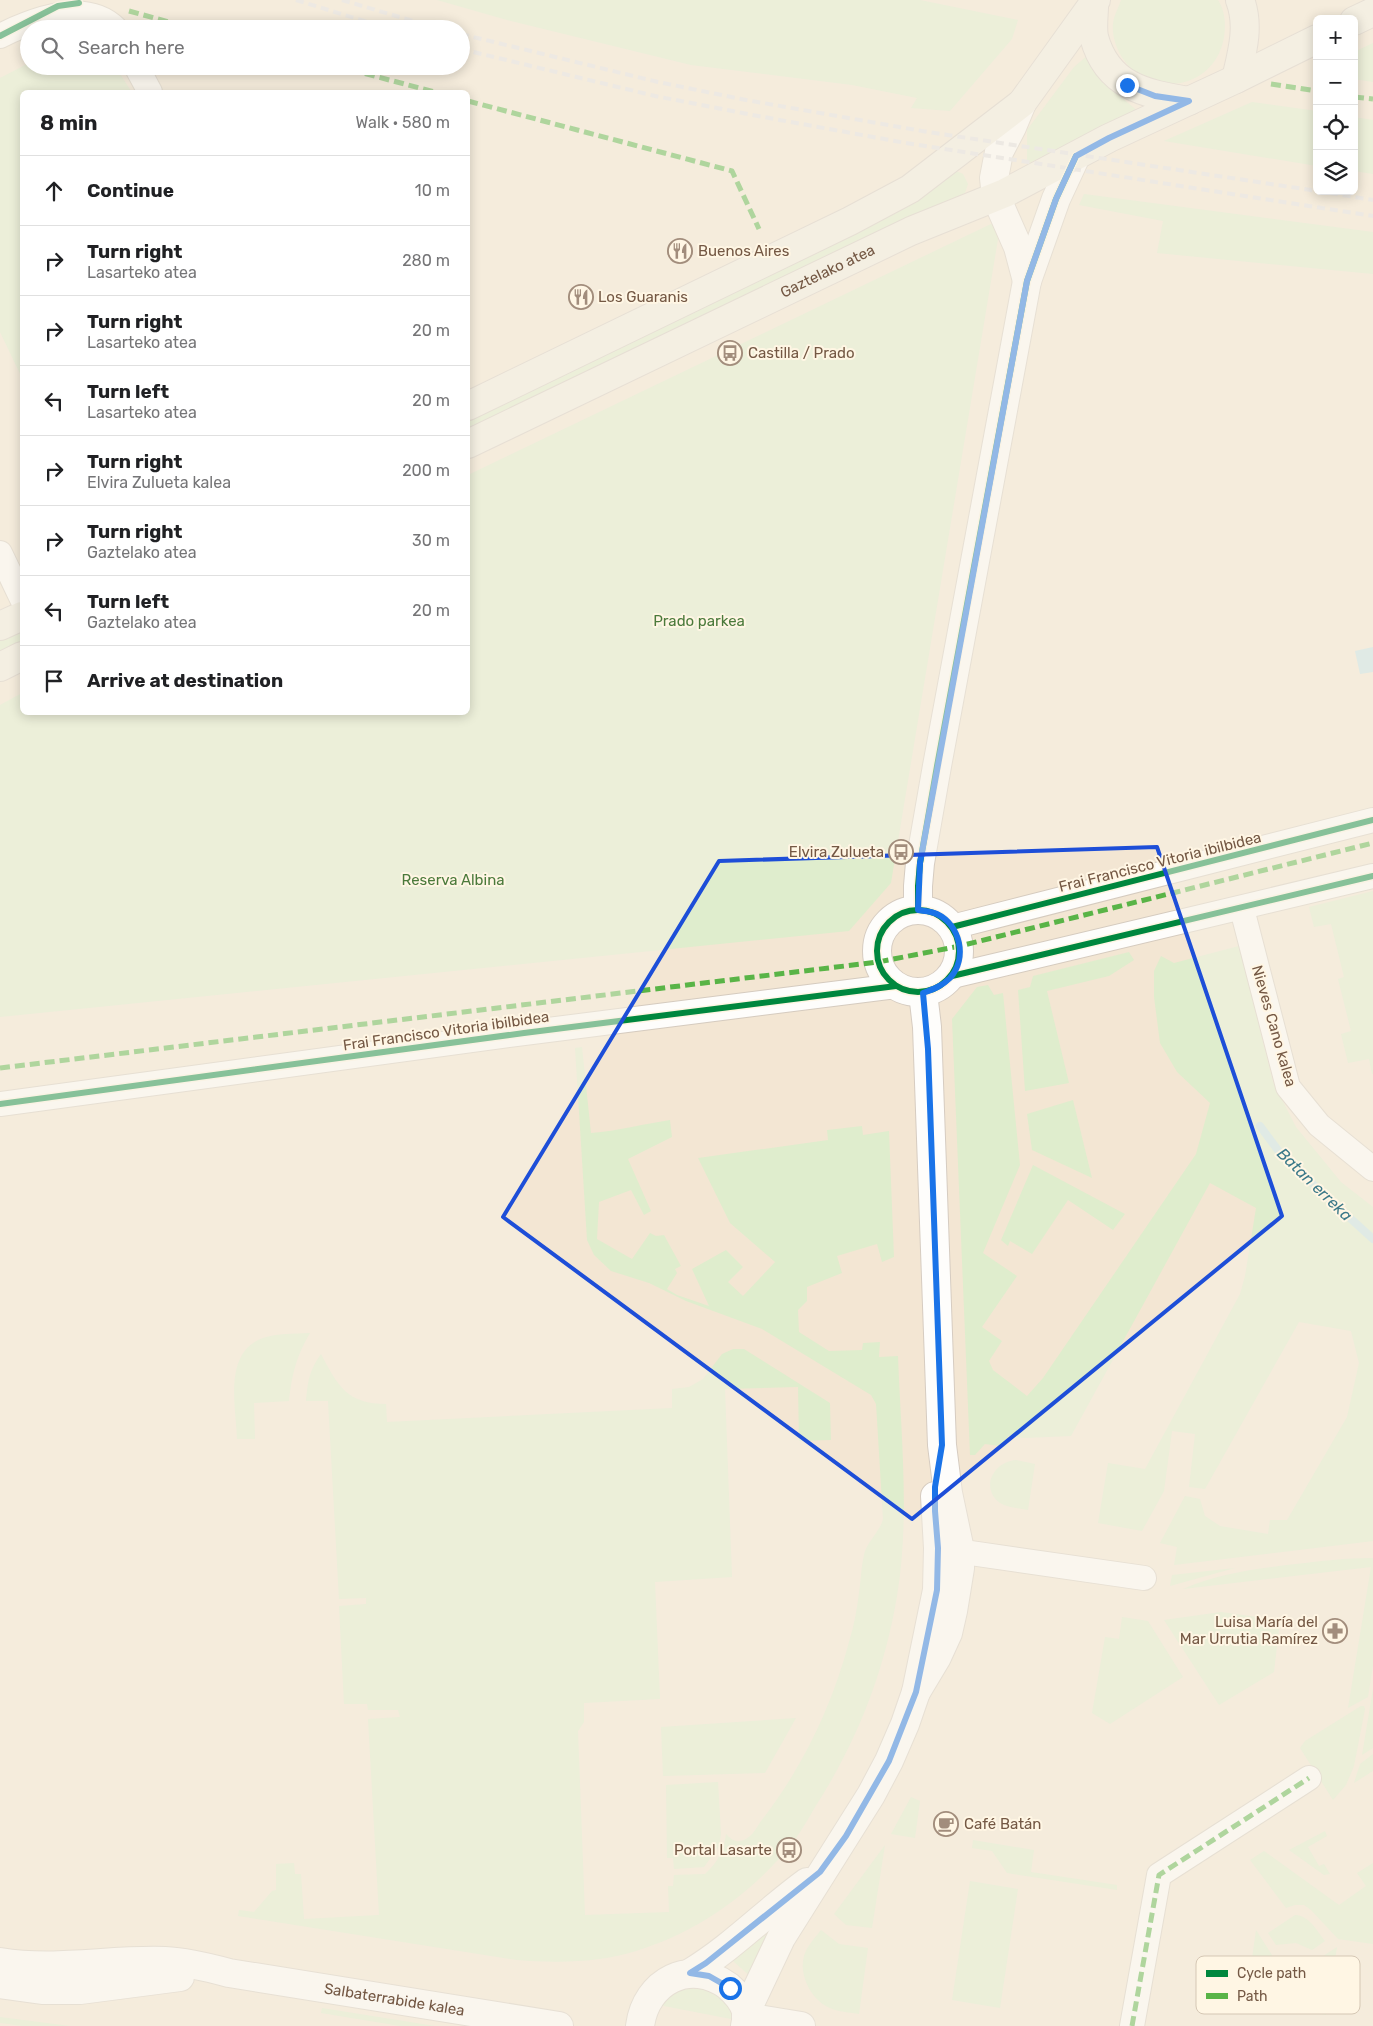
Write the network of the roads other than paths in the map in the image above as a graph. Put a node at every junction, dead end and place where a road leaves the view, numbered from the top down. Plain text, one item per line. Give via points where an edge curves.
1 (1240, 0) edge
2 (1095, 3) edge
3 (1373, 12) edge
4 (1358, 19) edge
5 (31, 20) edge
6 (109, 20) edge
7 (20, 26) edge
8 (0, 36) edge
9 (1313, 41) edge
10 (141, 75) edge
11 (1236, 79) junction
12 (149, 90) edge
13 (1189, 101) junction
14 (1022, 103) junction
15 (1076, 156) junction
16 (996, 197) junction
17 (1027, 281) junction
18 (470, 405) edge
19 (470, 443) edge
20 (0, 553) edge
21 (20, 595) edge
22 (20, 617) edge
23 (0, 626) edge
24 (20, 657) edge
25 (0, 666) edge
26 (1373, 820) edge
27 (1373, 876) edge
28 (1242, 909) junction
29 (918, 910) junction
30 (952, 927) junction
31 (952, 976) junction
32 (896, 986) junction
33 (923, 993) junction
34 (0, 1104) edge
35 (1373, 1169) edge
36 (949, 1549) junction
37 (1144, 1578) dead end
38 (1309, 1778) dead end
39 (820, 1872) junction
40 (0, 1962) edge
41 (229, 1973) junction
42 (690, 1973) junction
43 (0, 1984) edge
44 (746, 2018) edge
45 (636, 2025) edge
46 (559, 2026) edge
47 (801, 2026) edge
48 (1132, 2026) edge

1 - 11 main road via 1244,12 1244,42
2 - 13 main road via 1094,36 1105,64 1127,85 1155,96
2 - 14 main road
3 - 4 main road
5 - 6 street via 58,6 79,3 94,6
7 - 8 street
9 - 11 main road, Gaztelako atea
10 - 12 street
11 - 13 main road, Gaztelako atea
13 - 15 main road, Gaztelako atea
14 - 16 street via 999,152 994,178
14 - 18 main road via 932,174 895,198
15 - 16 main road, Gaztelako atea
15 - 17 street via 1056,199
16 - 17 street via 1018,247
16 - 19 main road, Gaztelako atea via 906,234
17 - 29 street via 920,863
20 - 21 street
22 - 23 main road
24 - 25 main road
26 - 30 street, Frai Francisco Vitoria ibilbidea
27 - 28 street
28 - 31 street
28 - 35 street, Nieves Cano kalea via 1288,1087 1319,1125
29 - 30 street via 937,914
29 - 32 street via 896,916 880,936 878,962 888,980
30 - 31 street via 960,946 959,962
31 - 33 street via 939,988
32 - 33 street via 909,992
32 - 34 street, Frai Francisco Vitoria ibilbidea
33 - 36 street via 942,1445 935,1487 935,1511
36 - 37 street
36 - 39 street via 916,1692 889,1761 846,1836
38 - 48 street via 1159,1875
39 - 42 street via 760,1922
39 - 44 street via 781,1938
40 - 41 street, Salbaterrabide kalea via 53,1966 166,1961
41 - 43 street, Salbaterrabide kalea via 80,1990 42,1990
41 - 46 street, Salbaterrabide kalea
42 - 44 street via 721,1981 737,1995
42 - 45 street via 662,1985
44 - 47 street

